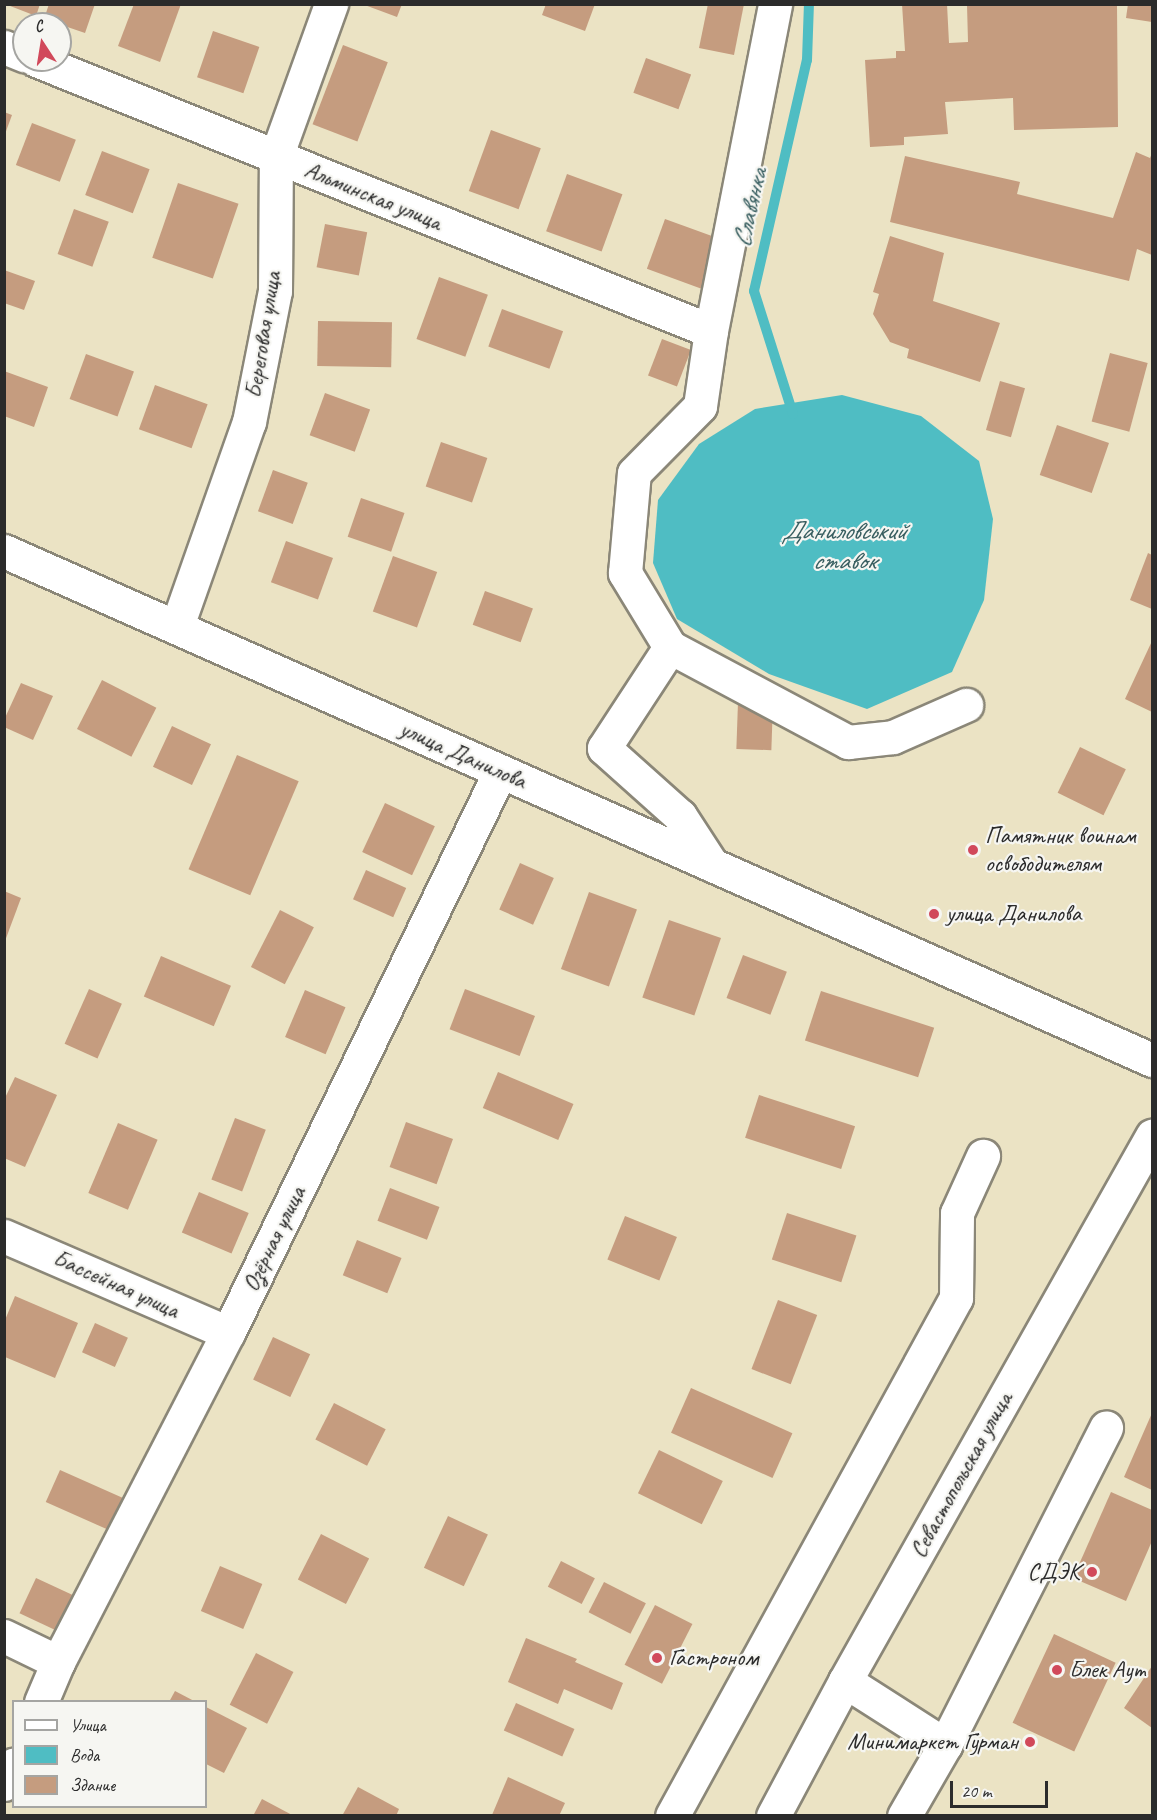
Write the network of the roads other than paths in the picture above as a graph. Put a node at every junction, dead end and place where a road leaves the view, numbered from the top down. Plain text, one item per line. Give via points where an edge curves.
1 (331, 4) edge
2 (775, 4) edge
3 (66, 72) edge
4 (276, 157) junction
5 (711, 331) junction
6 (4, 551) edge
7 (177, 626) junction
8 (670, 647) junction
9 (966, 705) dead end
10 (500, 772) junction
11 (712, 865) junction
12 (1152, 1060) edge
13 (1152, 1136) edge
14 (983, 1156) dead end
15 (4, 1236) edge
16 (228, 1333) junction
17 (1106, 1428) dead end
18 (4, 1636) edge
19 (58, 1662) junction
20 (845, 1681) junction
21 (41, 1700) edge
22 (945, 1745) junction
23 (12, 1768) edge
24 (4, 1784) edge
25 (672, 1815) edge
26 (773, 1815) edge
27 (904, 1815) edge

1 - 4 street, Береговая улица
2 - 5 street
3 - 4 street, Альминская улица
4 - 5 street, Альминская улица
4 - 7 street, Береговая улица via 275,291 249,422
5 - 8 street via 700,406 634,473 625,573
6 - 7 street, улица Данилова
7 - 10 street, улица Данилова
8 - 9 street via 848,742 893,737
8 - 11 street via 604,748 680,816
10 - 11 street, улица Данилова
10 - 16 street, Озёрная улица
11 - 12 street, улица Данилова
13 - 20 street, Севастопольская улица
14 - 25 street via 957,1214 956,1298
15 - 16 street, Бассейная улица
16 - 19 street, Озёрная улица
17 - 22 street
18 - 19 street
19 - 21 street, Озёрная улица
20 - 22 street
20 - 26 street, Севастопольская улица
22 - 27 street
23 - 24 street

